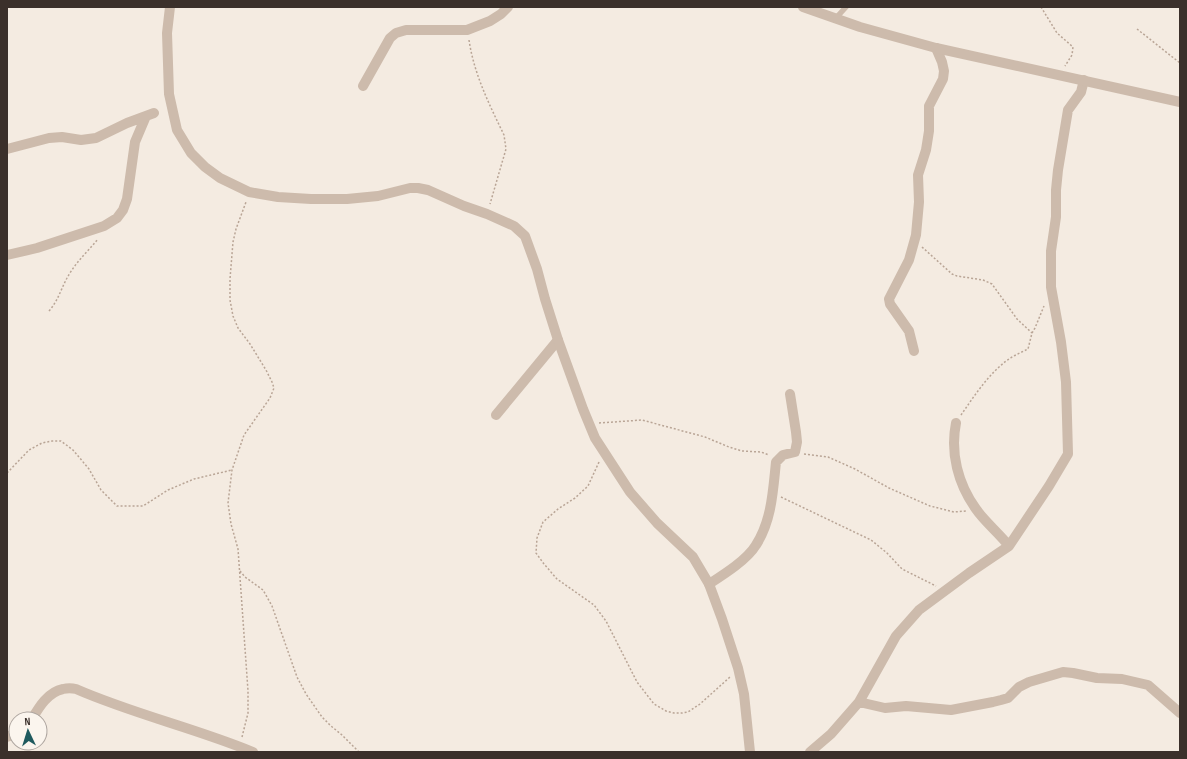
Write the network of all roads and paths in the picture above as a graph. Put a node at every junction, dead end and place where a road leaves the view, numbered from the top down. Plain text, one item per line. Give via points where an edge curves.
1 (170, 7) edge
2 (508, 7) edge
3 (803, 7) edge
4 (846, 7) edge
5 (1041, 7) edge
6 (835, 19) junction
7 (1137, 29) dead end
8 (467, 30) junction
9 (936, 48) junction
10 (1180, 63) edge
11 (1060, 75) junction
12 (1084, 80) junction
13 (363, 86) dead end
14 (1180, 102) edge
15 (7, 149) edge
16 (249, 192) junction
17 (487, 214) junction
18 (104, 226) junction
19 (915, 240) junction
20 (7, 255) edge
21 (1044, 305) dead end
22 (49, 311) dead end
23 (1032, 333) junction
24 (558, 340) junction
25 (914, 352) dead end
26 (790, 394) dead end
27 (496, 415) dead end
28 (589, 424) junction
29 (956, 424) joint
30 (794, 452) junction
31 (605, 453) junction
32 (776, 462) junction
33 (232, 470) junction
34 (7, 473) edge
35 (772, 493) junction
36 (976, 510) junction
37 (1009, 546) junction
38 (240, 571) junction
39 (709, 584) junction
40 (946, 590) junction
41 (738, 668) junction
42 (859, 702) junction
43 (37, 711) edge
44 (1180, 713) edge
45 (238, 746) junction
46 (253, 752) edge
47 (359, 752) edge
48 (750, 752) edge
49 (810, 752) edge

1 - 16 street via 167,33 169,94 177,130 191,153 205,167 220,178
2 - 8 street via 490,21
3 - 6 street
4 - 6 lane
5 - 11 path via 1057,33 1073,47 1072,55
6 - 9 street
7 - 10 path
8 - 13 street via 406,30 396,33 390,38
8 - 17 path via 478,80 506,142
9 - 11 street
9 - 19 street via 944,71 943,79 930,106 926,150 918,175 918,220
11 - 12 street
12 - 14 street
12 - 37 street via 1081,92 1068,110 1058,170 1056,217 1051,252 1051,287 1066,382 1068,454
15 - 18 street via 49,138 88,140 150,115 135,142 127,199 123,210 117,218
16 - 17 street via 278,197 347,199 418,188
16 - 33 path via 233,242 230,300 238,328 266,370 274,388 244,436
17 - 24 street via 514,226 525,236
18 - 20 street
18 - 22 path via 98,239 71,271 56,303
19 - 23 path via 952,274 992,284 1017,319
19 - 25 street via 909,260 889,299 909,331
21 - 23 path
23 - 29 path via 1028,349 1009,359 996,371
24 - 27 street
24 - 28 street
26 - 30 street via 797,442
28 - 31 street
28 - 32 path via 642,420 705,437 742,451 761,452 773,456
29 - 36 street via 955,460
30 - 32 street via 784,455
30 - 36 path via 828,457 930,506 954,512
31 - 39 street via 630,492 657,523 693,557
31 - 41 path via 588,486 543,522 537,538 536,552 557,579 594,605 606,622 637,682 654,704 666,711 688,712
32 - 35 street
33 - 34 path via 194,479 168,490 143,506 117,506 101,490 89,469 73,450 61,441 42,443 29,450
33 - 38 path via 228,503
35 - 39 street via 768,518 756,546 728,572
35 - 40 path via 871,540 902,569
36 - 37 street
37 - 40 street
38 - 45 path via 248,714
38 - 47 path via 263,590 272,606 304,690 322,717
39 - 41 street
40 - 42 street via 919,610 896,636
41 - 48 street via 744,694
42 - 44 street via 885,708 906,706 951,710 1008,698 1019,687 1029,682 1063,672 1122,679 1148,685
42 - 49 street
43 - 45 street via 53,692 63,688 76,688 159,720
45 - 46 street

